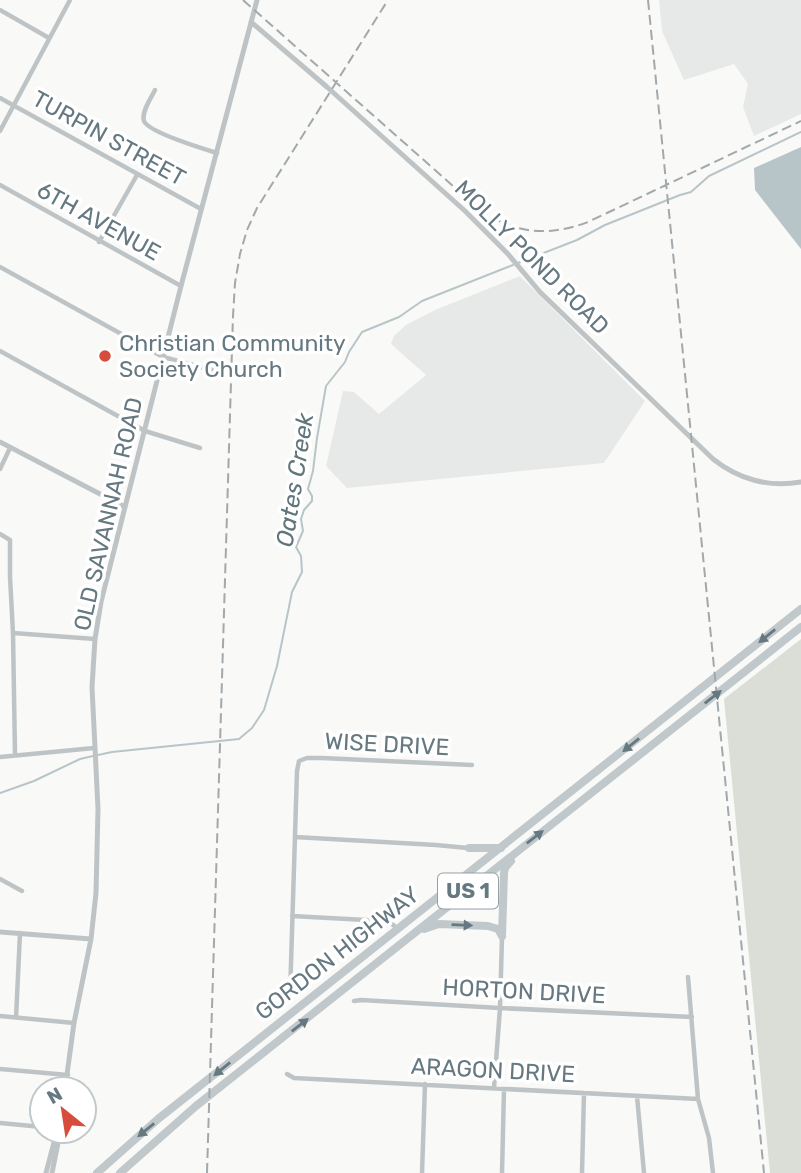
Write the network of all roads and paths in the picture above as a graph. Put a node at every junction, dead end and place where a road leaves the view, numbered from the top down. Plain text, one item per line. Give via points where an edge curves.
1 (70, 0) edge
2 (257, 0) edge
3 (0, 10) edge
4 (251, 22) junction
5 (49, 38) junction
6 (155, 90) dead end
7 (0, 98) edge
8 (14, 106) junction
9 (0, 131) edge
10 (217, 153) junction
11 (137, 175) junction
12 (0, 185) edge
13 (201, 209) junction
14 (99, 242) junction
15 (0, 267) edge
16 (181, 286) junction
17 (0, 351) edge
18 (163, 357) junction
19 (216, 371) dead end
20 (145, 430) junction
21 (0, 442) edge
22 (10, 447) junction
23 (200, 448) dead end
24 (0, 469) edge
25 (801, 482) edge
26 (125, 507) junction
27 (0, 534) edge
28 (801, 609) edge
29 (801, 627) edge
30 (13, 633) junction
31 (95, 639) junction
32 (94, 754) junction
33 (15, 755) junction
34 (0, 757) edge
35 (472, 765) dead end
36 (295, 837) junction
37 (469, 848) junction
38 (501, 848) junction
39 (517, 852) junction
40 (474, 870) junction
41 (0, 879) edge
42 (22, 891) dead end
43 (292, 916) junction
44 (398, 929) junction
45 (418, 931) junction
46 (0, 932) edge
47 (20, 933) junction
48 (502, 936) junction
49 (91, 939) junction
50 (688, 977) dead end
51 (290, 996) dead end
52 (354, 1001) dead end
53 (499, 1008) junction
54 (0, 1016) edge
55 (692, 1017) junction
56 (16, 1018) junction
57 (74, 1023) junction
58 (0, 1069) edge
59 (287, 1074) dead end
60 (68, 1075) joint
61 (425, 1084) junction
62 (494, 1088) junction
63 (504, 1089) junction
64 (584, 1093) junction
65 (637, 1096) junction
66 (698, 1099) junction
67 (0, 1123) edge
68 (28, 1126) edge
69 (53, 1145) edge
70 (58, 1145) edge
71 (46, 1173) edge
72 (52, 1173) edge
73 (97, 1173) edge
74 (120, 1173) edge
75 (422, 1173) edge
76 (502, 1173) edge
77 (582, 1173) edge
78 (644, 1173) edge
79 (713, 1173) edge

1 - 5 street
2 - 4 street, OLD SAVANNAH ROAD
3 - 5 street
4 - 10 street, OLD SAVANNAH ROAD
4 - 25 street, MOLLY POND ROAD via 465,211 540,292 721,466 758,481
5 - 8 street
6 - 10 street via 144,112 147,126
7 - 8 street, TURPIN STREET
8 - 9 street
8 - 11 street, TURPIN STREET
10 - 13 street, OLD SAVANNAH ROAD
11 - 13 street, TURPIN STREET
11 - 14 street
12 - 14 street, 6TH AVENUE
13 - 16 street, OLD SAVANNAH ROAD
14 - 16 street, 6TH AVENUE
15 - 18 street
16 - 18 street, OLD SAVANNAH ROAD
17 - 20 street
18 - 19 street
18 - 20 street, OLD SAVANNAH ROAD
20 - 23 street
20 - 26 street, OLD SAVANNAH ROAD
21 - 22 street
22 - 24 street
22 - 26 street
26 - 31 street, OLD SAVANNAH ROAD
27 - 30 street via 10,540
28 -> 38 highway, GORDON HIGHWAY / US 1
39 -> 29 highway, GORDON HIGHWAY / US 1
30 - 31 street
30 - 33 street
31 - 32 street, OLD SAVANNAH ROAD
32 - 33 street
32 - 49 street, OLD SAVANNAH ROAD via 98,809
33 - 34 street
35 - 36 street, WISE DRIVE via 301,760
36 - 37 street
36 - 43 street
37 - 38 highway
37 - 40 highway via 477,855
38 - 40 highway, GORDON HIGHWAY / US 1
39 - 45 highway, GORDON HIGHWAY / US 1
39 - 48 highway via 503,873
40 - 44 highway, GORDON HIGHWAY / US 1
41 - 42 street
43 - 44 street via 384,921
43 - 51 street
44 -> 73 highway, GORDON HIGHWAY / US 1
45 -> 48 highway via 439,924 488,926
74 -> 45 highway, GORDON HIGHWAY / US 1
46 - 47 street
47 - 49 street
47 - 56 street
48 - 53 street
49 - 57 street, OLD SAVANNAH ROAD
50 - 55 street
52 - 53 street, HORTON DRIVE
53 - 55 street, HORTON DRIVE
53 - 62 street
54 - 56 street
55 - 66 street
56 - 57 street
57 - 60 street, OLD SAVANNAH ROAD
58 - 60 street
59 - 61 street, ARAGON DRIVE
61 - 62 street, ARAGON DRIVE
61 - 75 street
62 - 63 street, ARAGON DRIVE
63 - 64 street, ARAGON DRIVE
63 - 76 street
64 - 65 street, ARAGON DRIVE
64 - 77 street
65 - 66 street, ARAGON DRIVE
65 - 78 street
66 - 79 street
67 - 68 street
69 - 71 street
70 - 72 street

